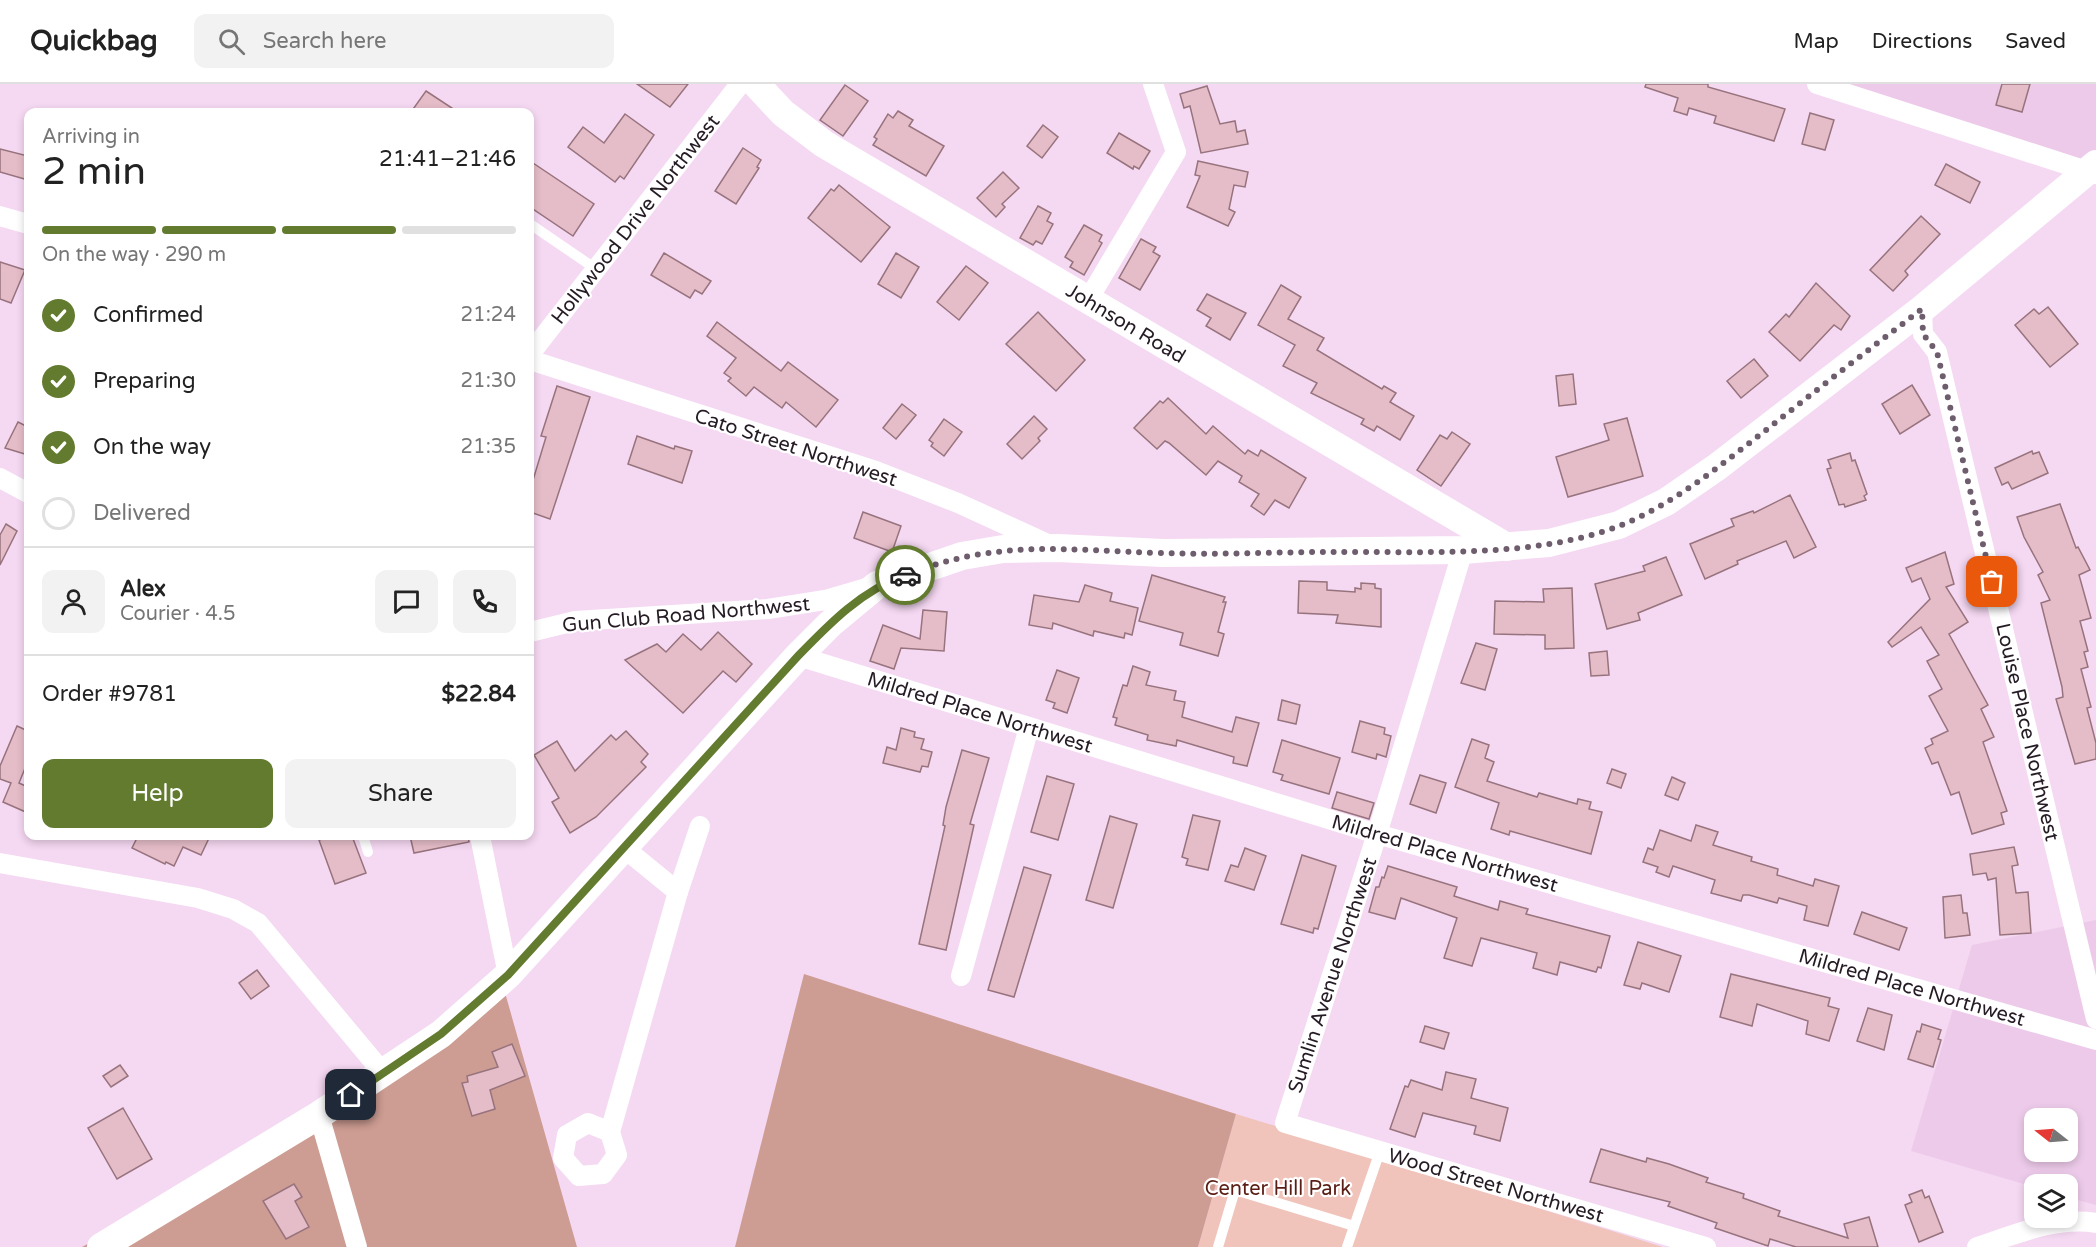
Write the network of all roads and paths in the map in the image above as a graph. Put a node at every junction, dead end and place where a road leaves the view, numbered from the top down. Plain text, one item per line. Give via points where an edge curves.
1 (740, 84) edge
2 (756, 84) edge
3 (1153, 84) edge
4 (1817, 84) edge
5 (2093, 170) edge
6 (0, 216) edge
7 (24, 223) edge
8 (534, 227) edge
9 (596, 269) junction
10 (1088, 300) junction
11 (1922, 309) junction
12 (534, 349) edge
13 (534, 361) edge
14 (0, 478) edge
15 (24, 491) edge
16 (1058, 548) junction
17 (1507, 548) junction
18 (1462, 550) junction
19 (878, 585) junction
20 (534, 631) edge
21 (798, 656) junction
22 (1029, 727) junction
23 (700, 826) dead end
24 (1377, 834) junction
25 (364, 840) edge
26 (481, 840) edge
27 (624, 848) junction
28 (368, 852) dead end
29 (0, 863) edge
30 (678, 892) junction
31 (508, 975) junction
32 (961, 976) dead end
33 (2096, 1019) edge
34 (2096, 1040) edge
35 (384, 1074) junction
36 (319, 1115) junction
37 (1285, 1123) joint
38 (610, 1132) dead end
39 (1380, 1151) junction
40 (2096, 1223) edge
41 (1354, 1226) junction
42 (118, 1243) edge
43 (357, 1247) edge
44 (1218, 1247) edge
45 (1347, 1247) edge
46 (1706, 1247) edge
47 (1977, 1247) edge

1 - 9 street, Hollywood Drive Northwest
2 - 10 street, Johnson Road via 783,113 824,144
3 - 10 street via 1176,152
4 - 5 street
5 - 11 street
6 - 7 street
8 - 9 lane
9 - 12 street, Hollywood Drive Northwest
10 - 17 street, Johnson Road
11 - 17 street via 1718,467 1666,502 1600,531
11 - 33 street, Louise Place Northwest via 1923,334 1937,352
13 - 16 street, Cato Street Northwest via 876,471
14 - 15 street
16 - 18 street via 1163,554
16 - 19 street via 1003,549 962,556
17 - 18 street
18 - 24 street, Sumlin Avenue Northwest
19 - 20 street, Gun Club Road Northwest via 825,600 768,609 575,621
19 - 21 street
21 - 22 street, Mildred Place Northwest
21 - 27 street
22 - 24 street, Mildred Place Northwest
22 - 32 street
23 - 30 street
24 - 34 street, Mildred Place Northwest
24 - 37 street, Sumlin Avenue Northwest
25 - 28 lane
26 - 31 street
27 - 30 street
27 - 31 street
29 - 35 street via 198,898 233,909 258,923
30 - 38 street
31 - 35 street via 441,1034
35 - 36 street
36 - 42 street
36 - 43 street
37 - 39 street, Wood Street Northwest
39 - 41 lane
39 - 46 street, Wood Street Northwest
40 - 47 street via 2038,1227
41 - 44 lane via 1235,1190
41 - 45 lane

